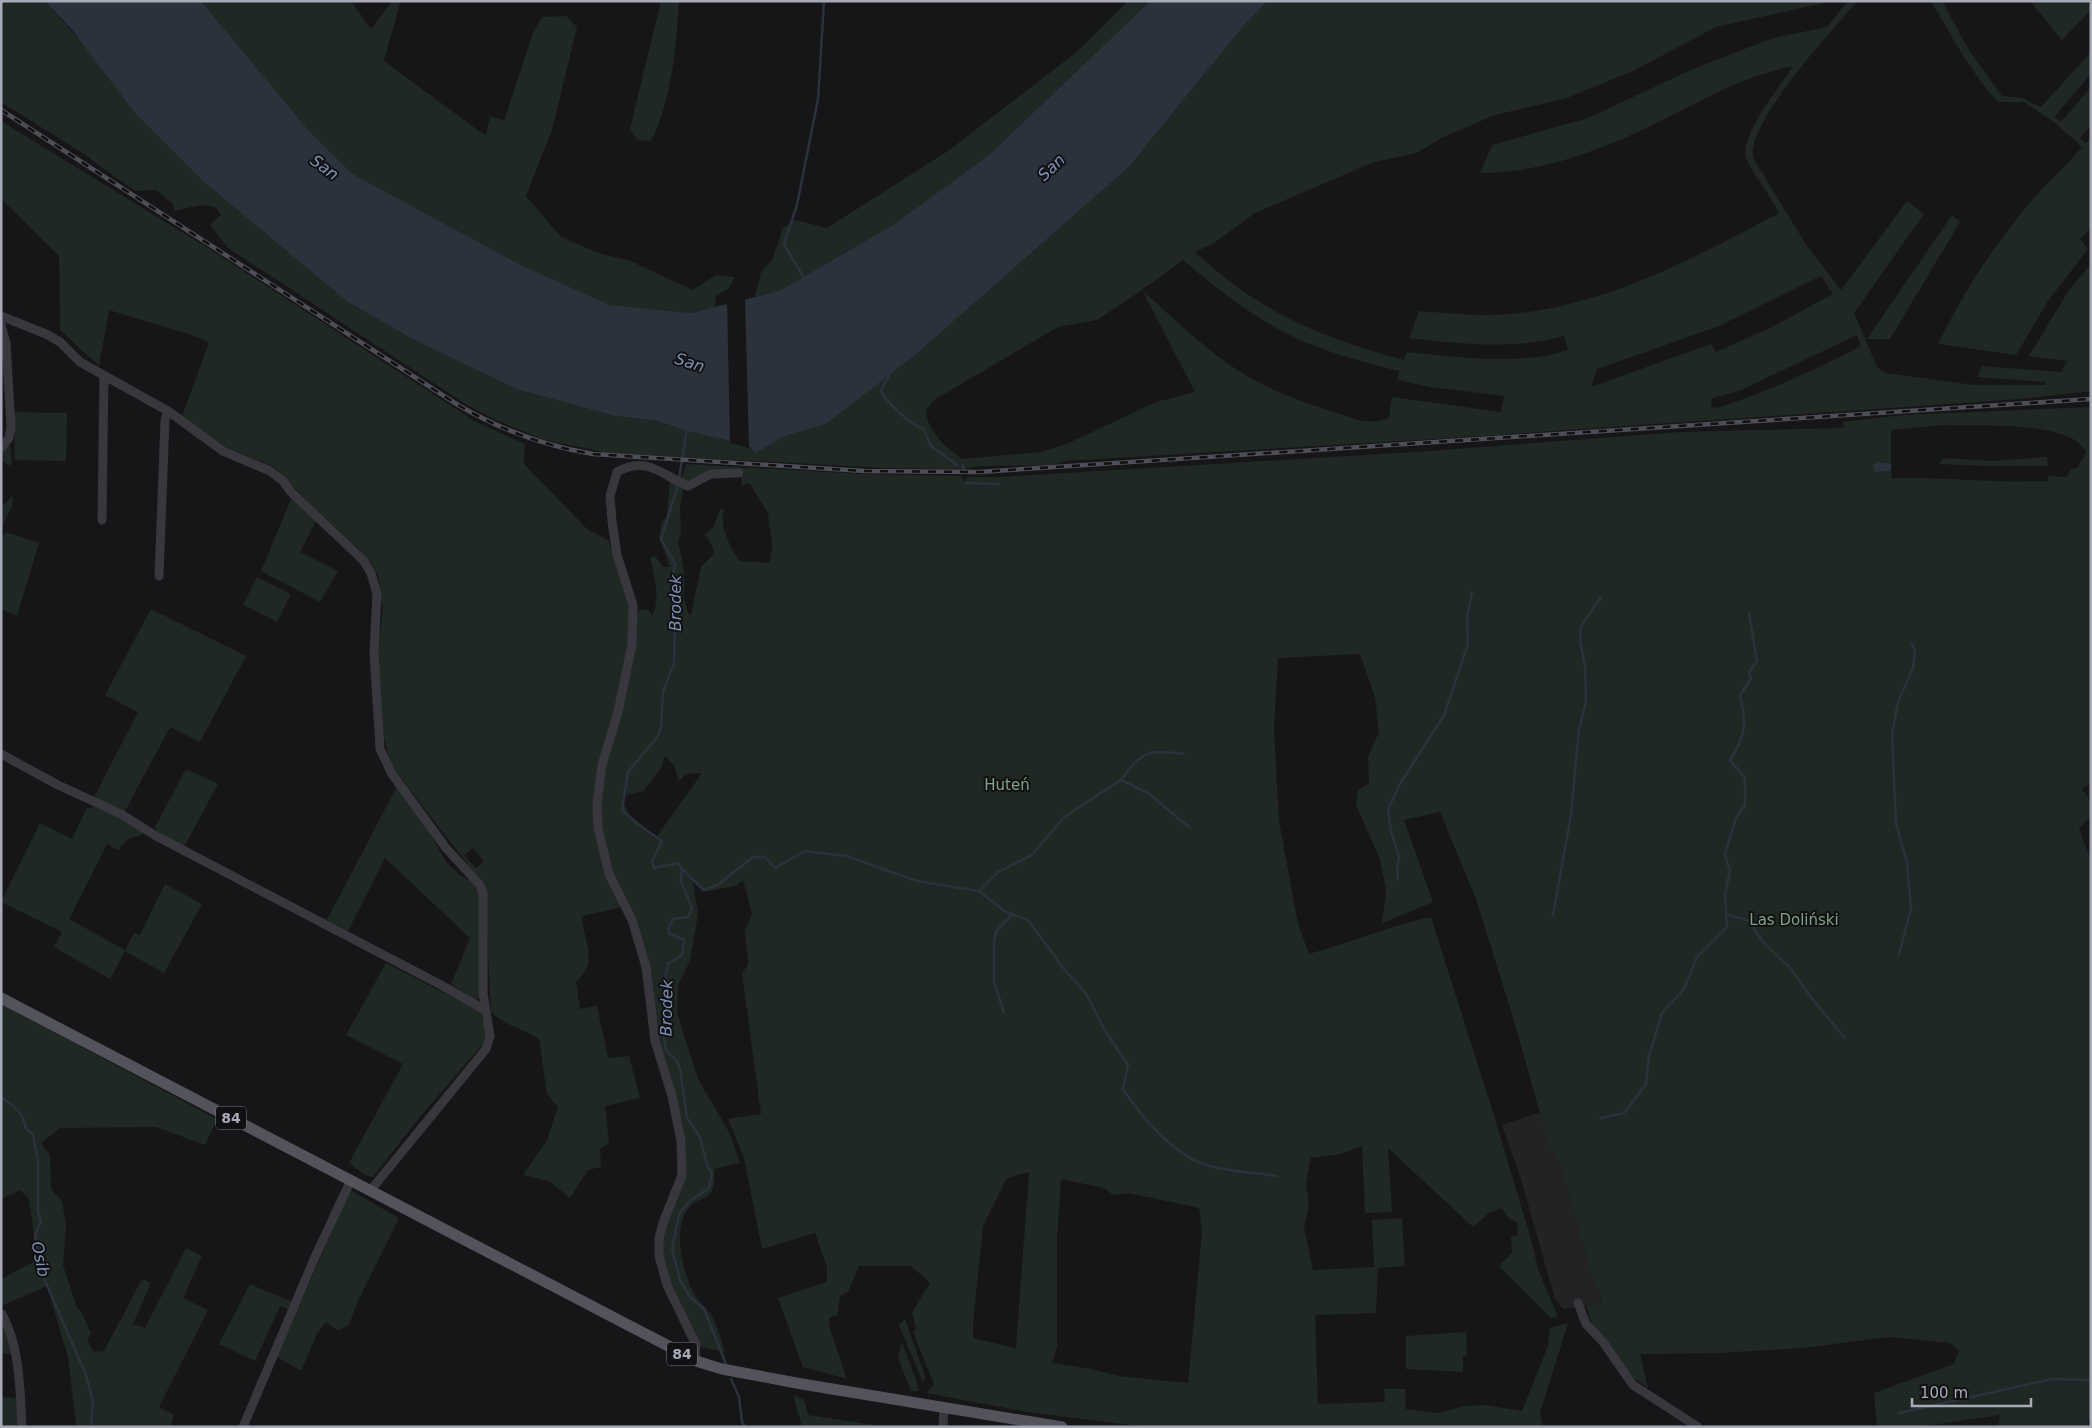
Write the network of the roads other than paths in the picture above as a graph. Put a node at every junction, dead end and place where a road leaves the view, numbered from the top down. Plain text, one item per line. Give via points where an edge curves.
1 (1, 316) edge
2 (1, 325) edge
3 (104, 376) junction
4 (168, 411) junction
5 (1, 448) edge
6 (738, 473) dead end
7 (102, 520) dead end
8 (159, 576) dead end
9 (1, 754) edge
10 (1, 998) edge
11 (485, 1010) junction
12 (351, 1180) junction
13 (370, 1191) junction
14 (1578, 1304) dead end
15 (2, 1314) edge
16 (695, 1361) junction
17 (944, 1408) junction
18 (22, 1427) edge
19 (243, 1427) edge
20 (943, 1427) edge
21 (1062, 1427) edge
22 (1698, 1427) edge

1 - 3 street via 60,342 80,362
2 - 5 street via 6,344 11,427 9,438
3 - 4 street
3 - 7 street
4 - 8 street via 165,420
4 - 11 street via 222,451 257,465 283,481 356,552 371,573 377,594 374,653 380,749 392,774 446,848 480,885 483,893
6 - 16 street via 711,474 688,486 655,468 628,466 617,472 610,496 617,556 633,605 632,644 629,667 602,765 597,804 598,828 609,874 632,920 646,967 655,1041 672,1096 681,1141 682,1175 663,1223 659,1256 667,1284 696,1345
9 - 11 street via 65,789 121,814 156,836
10 - 12 main road, 84
11 - 13 street via 490,1024 486,1048
12 - 13 main road, 84
12 - 19 street
13 - 16 main road, 84
14 - 22 street via 1586,1324 1603,1342 1632,1385
15 - 18 street via 10,1328 20,1381
16 - 17 main road, 84 via 730,1371
17 - 20 street
17 - 21 main road, 84

